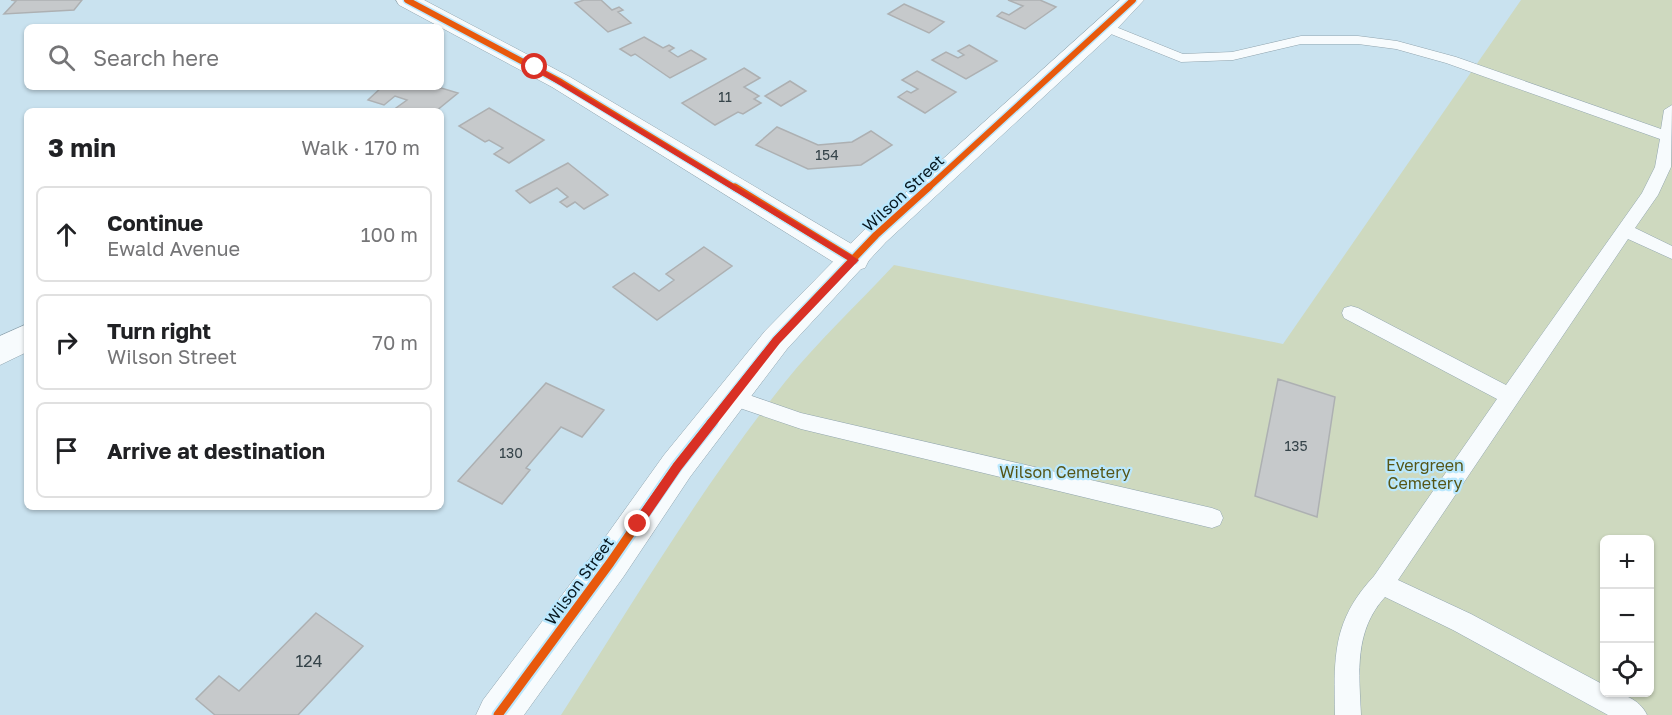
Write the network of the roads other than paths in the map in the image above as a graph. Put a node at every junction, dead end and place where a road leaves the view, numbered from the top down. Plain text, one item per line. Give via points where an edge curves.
1 (406, 0) edge
2 (1133, 0) edge
3 (1106, 27) junction
4 (1672, 110) edge
5 (1668, 137) junction
6 (1626, 231) junction
7 (1672, 253) edge
8 (854, 260) junction
9 (1351, 313) dead end
10 (24, 338) edge
11 (0, 352) edge
12 (1509, 396) junction
13 (732, 397) junction
14 (1212, 518) dead end
15 (1382, 584) junction
16 (498, 715) edge
17 (1348, 715) edge
18 (1634, 715) edge

1 - 8 street via 570,87
2 - 3 street, Wilson Street
3 - 5 lane via 1181,58 1233,56 1301,40 1397,45 1451,60
3 - 8 street, Wilson Street via 876,235
4 - 5 lane
5 - 6 lane via 1663,167
6 - 7 lane
6 - 12 lane
8 - 13 street, Wilson Street via 777,340
9 - 12 lane
10 - 11 street
12 - 15 lane
13 - 14 lane via 801,421
13 - 16 street, Wilson Street via 677,466
15 - 17 lane via 1362,607 1352,636 1347,669
15 - 18 lane via 1462,622

